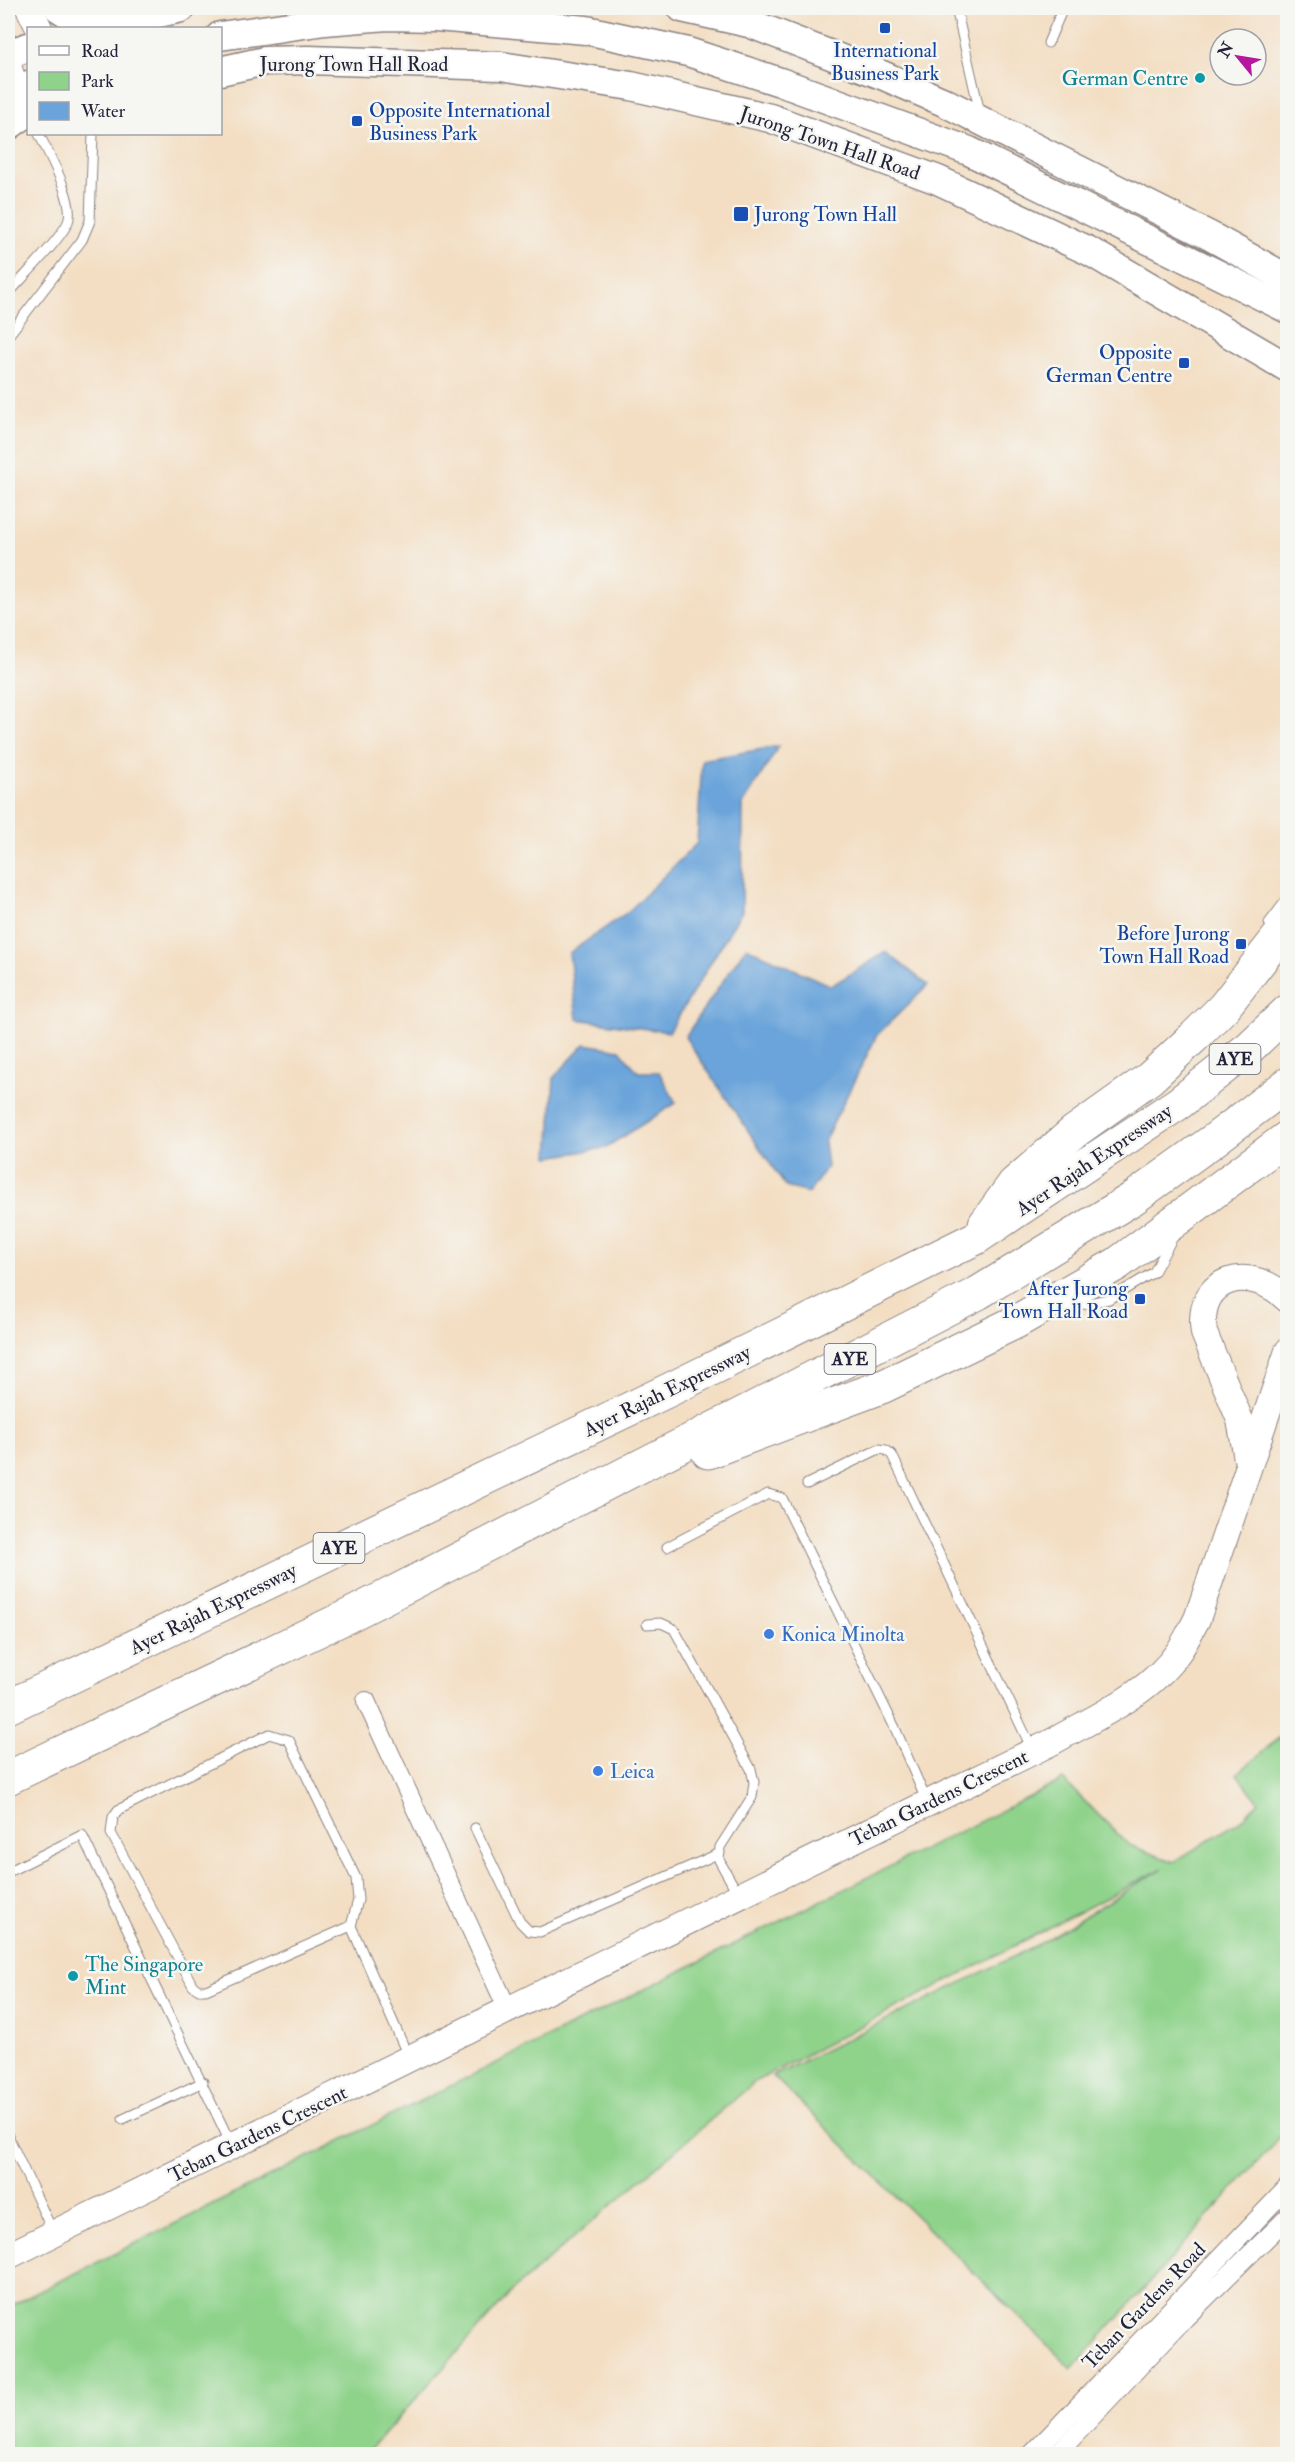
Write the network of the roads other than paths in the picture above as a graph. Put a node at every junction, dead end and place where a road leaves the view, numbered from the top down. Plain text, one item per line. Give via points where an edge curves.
1 (29, 8) edge
2 (59, 8) edge
3 (181, 8) edge
4 (682, 8) edge
5 (921, 8) edge
6 (956, 8) edge
7 (1064, 8) edge
8 (38, 27) edge
9 (89, 27) edge
10 (96, 27) edge
11 (222, 36) edge
12 (1048, 43) dead end
13 (27, 47) edge
14 (8, 54) edge
15 (222, 70) edge
16 (882, 75) junction
17 (780, 82) junction
18 (19, 90) edge
19 (770, 118) junction
20 (982, 121) junction
21 (8, 126) edge
22 (27, 130) edge
23 (39, 135) edge
24 (93, 135) edge
25 (8, 136) edge
26 (969, 151) junction
27 (1287, 279) edge
28 (8, 294) edge
29 (1287, 309) edge
30 (8, 336) edge
31 (1287, 368) edge
32 (1287, 898) edge
33 (1275, 929) edge
34 (1287, 1011) edge
35 (1287, 1084) edge
36 (1287, 1137) edge
37 (976, 1238) junction
38 (1287, 1300) edge
39 (1287, 1351) edge
40 (1248, 1467) junction
41 (807, 1484) dead end
42 (561, 1507) junction
43 (667, 1547) dead end
44 (647, 1624) dead end
45 (366, 1701) dead end
46 (8, 1707) edge
47 (1034, 1751) junction
48 (8, 1778) edge
49 (928, 1803) junction
50 (475, 1828) dead end
51 (720, 1853) junction
52 (8, 1872) edge
53 (739, 1897) junction
54 (351, 1926) junction
55 (508, 2010) junction
56 (409, 2058) junction
57 (202, 2082) junction
58 (123, 2119) dead end
59 (8, 2136) edge
60 (232, 2146) junction
61 (1287, 2187) edge
62 (1287, 2217) edge
63 (1252, 2226) junction
64 (54, 2234) junction
65 (1267, 2240) junction
66 (8, 2256) edge
67 (1032, 2454) edge
68 (1057, 2454) edge

1 - 8 street
2 - 9 main road
3 - 10 main road
4 - 16 main road via 749,23
5 - 6 lane
6 - 20 lane
7 - 12 lane
11 - 17 main road, Jurong Town Hall Road via 387,16 459,19 586,30 688,52
13 - 14 main road
15 - 19 main road, Jurong Town Hall Road via 308,60 501,66 632,86
16 - 20 main road
16 - 26 main road via 928,105
17 - 19 main road via 786,95 782,110
17 - 26 main road, Jurong Town Hall Road
18 - 21 main road
19 - 31 main road, Jurong Town Hall Road via 938,180 1078,246
20 - 27 main road
22 - 25 main road
23 - 28 lane via 64,190 69,221
24 - 30 lane via 90,221 82,240
26 - 29 main road, Jurong Town Hall Road
32 - 33 lane
33 - 37 highway via 1226,997 1150,1078 1074,1132 1014,1184
34 - 37 highway, Ayer Rajah Expressway / AYE via 1250,1047 1179,1103
35 - 42 highway, AYE via 1132,1199 978,1293
36 - 42 highway via 1117,1263 1029,1314 884,1386
37 - 46 highway, Ayer Rajah Expressway / AYE
38 - 40 street, Teban Gardens Crescent via 1264,1282 1232,1279 1210,1294 1204,1306 1204,1333 1240,1420
39 - 40 street, Teban Gardens Crescent via 1280,1393
40 - 47 street, Teban Gardens Crescent via 1197,1619 1179,1652 1152,1681 1128,1699
41 - 47 lane via 879,1449 892,1455
42 - 48 highway, AYE via 348,1616
43 - 49 lane via 768,1494 782,1498
44 - 51 lane via 661,1623 674,1629 751,1769 752,1797 725,1837
45 - 55 street
47 - 49 street, Teban Gardens Crescent
49 - 53 street, Teban Gardens Crescent
50 - 51 lane via 520,1922 529,1931 540,1932
51 - 53 lane via 719,1860
52 - 57 lane via 82,1835
53 - 55 street, Teban Gardens Crescent
54 - 54 lane via 358,1900 356,1878 289,1740 282,1736 269,1734 118,1810 113,1817 111,1833 193,1986 199,1990
54 - 56 lane
55 - 56 street, Teban Gardens Crescent
56 - 60 street, Teban Gardens Crescent
57 - 58 lane
57 - 60 lane
59 - 64 lane
60 - 64 street, Teban Gardens Crescent
61 - 63 street, Teban Gardens Road
62 - 65 street, Teban Gardens Road
63 - 65 street
63 - 67 street, Teban Gardens Road
64 - 66 street, Teban Gardens Crescent
65 - 68 street, Teban Gardens Road via 1185,2318

